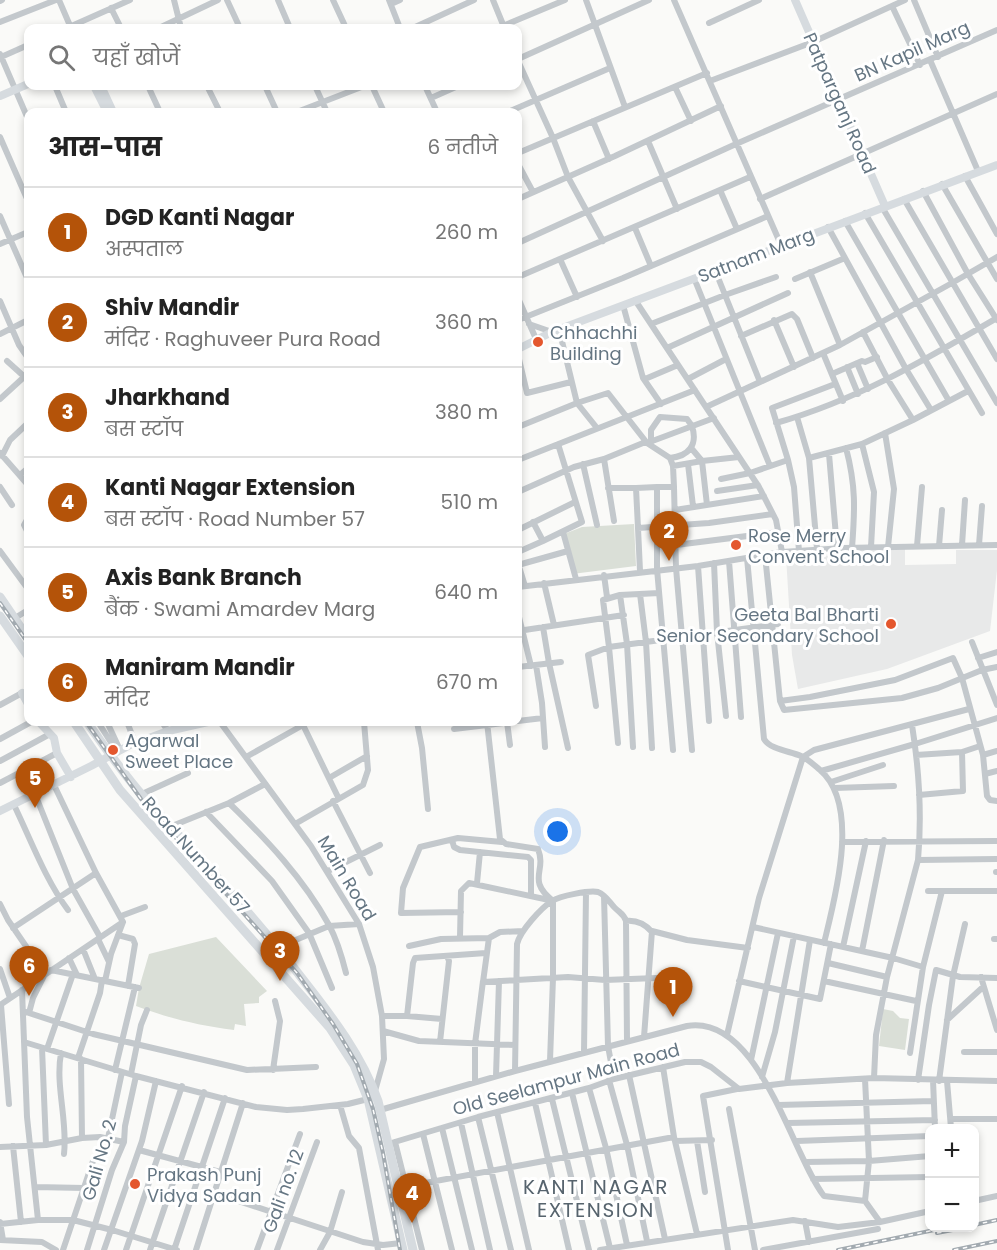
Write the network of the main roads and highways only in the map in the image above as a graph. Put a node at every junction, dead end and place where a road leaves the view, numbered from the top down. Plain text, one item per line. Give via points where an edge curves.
1 (0, 597) edge
2 (0, 616) edge
3 (24, 632) edge
4 (24, 650) edge
5 (77, 726) edge
6 (91, 726) edge
7 (371, 1095) junction
8 (402, 1246) edge
9 (413, 1250) edge

1 - 3 main road
2 - 4 main road
5 - 7 main road via 120,790 330,1028
6 - 7 main road, Road Number 57 via 116,752 142,794 279,947 327,1010 356,1054
7 - 8 main road
7 - 9 main road, Road Number 57 via 392,1143

